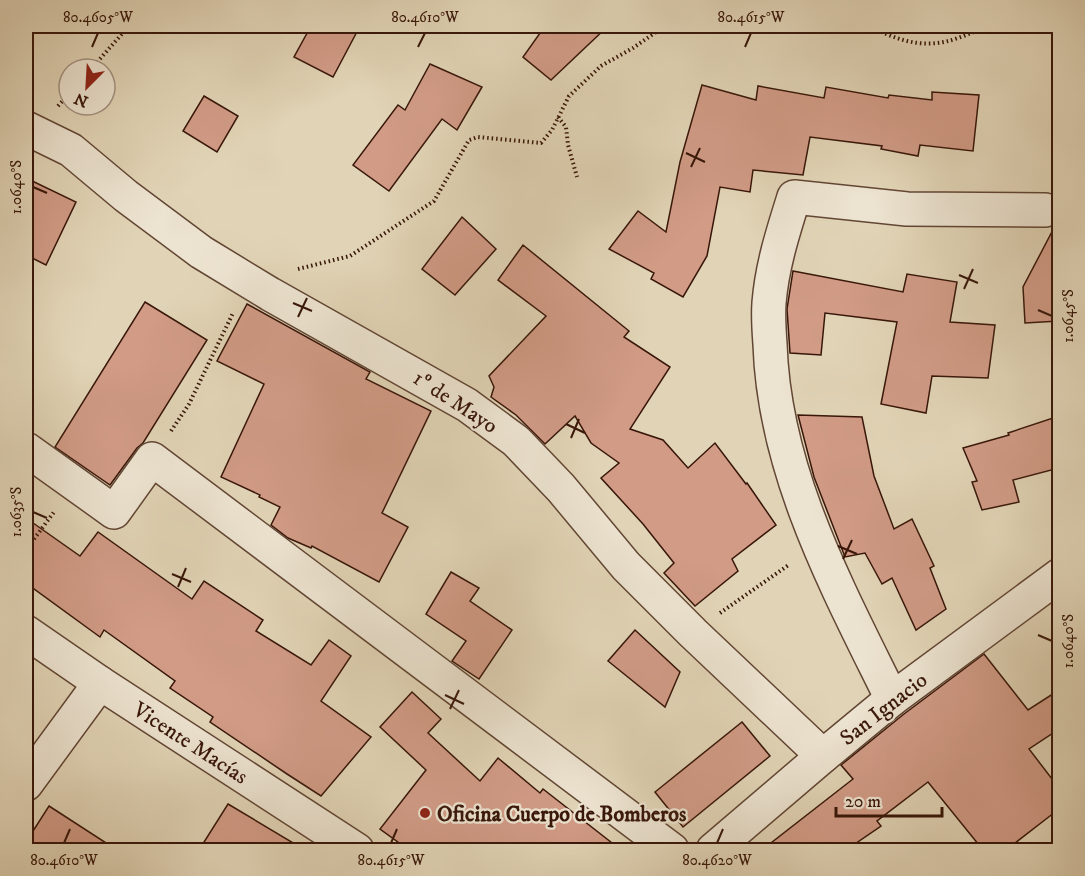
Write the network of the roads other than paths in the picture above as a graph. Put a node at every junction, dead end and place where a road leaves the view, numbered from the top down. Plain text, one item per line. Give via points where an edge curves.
1 (26, 128) edge
2 (1045, 210) dead end
3 (26, 449) edge
4 (1059, 575) edge
5 (26, 632) edge
6 (100, 683) junction
7 (892, 699) junction
8 (822, 756) junction
9 (26, 784) edge
10 (357, 850) edge
11 (672, 850) edge
12 (713, 850) edge

1 - 8 street, 1º de Mayo via 71,150 201,252 468,405 516,441 626,566
2 - 7 street via 907,209 794,197 774,265 769,305 775,404 804,510
3 - 11 street via 114,513 152,459
4 - 7 street, San Ignacio
5 - 6 street, Vicente Macías
6 - 9 street
6 - 10 street, Vicente Macías
7 - 8 street, San Ignacio
8 - 12 street, San Ignacio

